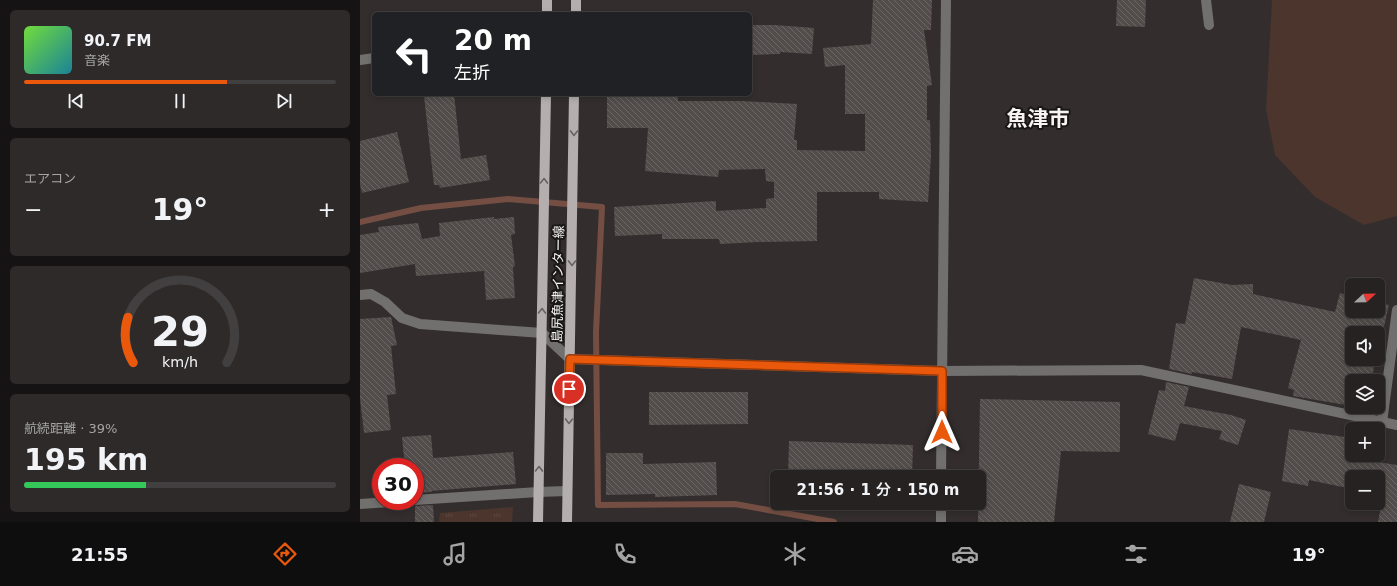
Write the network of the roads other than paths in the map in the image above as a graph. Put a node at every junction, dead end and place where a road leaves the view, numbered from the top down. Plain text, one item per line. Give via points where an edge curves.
1 (547, 0) edge
2 (576, 0) edge
3 (946, 0) edge
4 (1206, 0) edge
5 (547, 12) edge
6 (576, 12) edge
7 (1208, 25) dead end
8 (372, 58) edge
9 (360, 60) edge
10 (546, 96) edge
11 (574, 96) edge
12 (360, 296) edge
13 (1397, 310) edge
14 (542, 333) junction
15 (570, 359) junction
16 (942, 371) junction
17 (1382, 422) joint
18 (1385, 423) edge
19 (1397, 425) edge
20 (941, 470) edge
21 (567, 491) junction
22 (538, 492) junction
23 (424, 499) edge
24 (372, 503) edge
25 (360, 504) edge
26 (941, 510) edge
27 (538, 522) edge
28 (567, 522) edge
29 (941, 522) edge

1 - 5 main road
2 - 6 main road
3 - 16 street
4 - 7 street
8 - 9 street
14 -> 10 main road, 島尻魚津インター線
11 -> 15 main road, 島尻魚津インター線
12 - 14 street via 371,294 385,302 402,318 420,324
13 - 17 street
14 - 15 street
22 -> 14 main road, 島尻魚津インター線
15 - 16 street
15 -> 21 main road, 島尻魚津インター線
16 - 17 street via 1141,370
16 - 20 street
18 - 19 street
21 - 22 street
21 - 28 main road, 島尻魚津インター線
22 - 23 street
22 - 27 main road, 島尻魚津インター線
24 - 25 street
26 - 29 street

